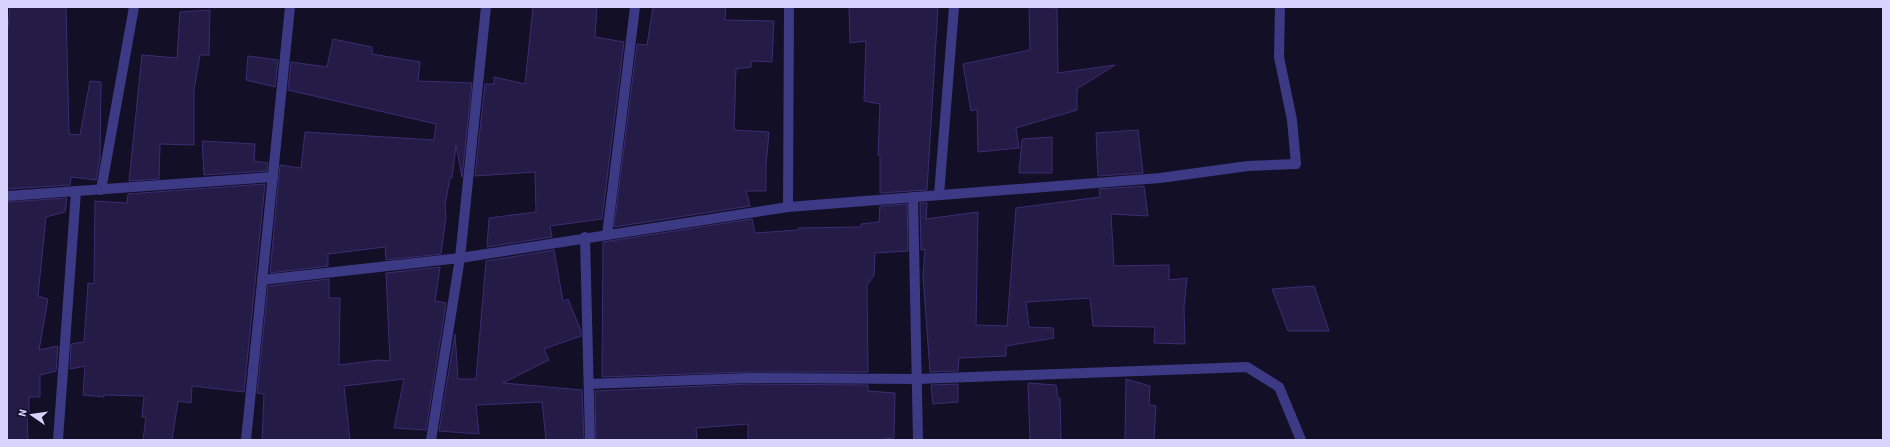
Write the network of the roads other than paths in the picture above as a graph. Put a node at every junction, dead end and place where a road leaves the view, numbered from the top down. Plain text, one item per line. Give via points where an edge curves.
1 (134, 7) edge
2 (290, 7) edge
3 (486, 7) edge
4 (635, 7) edge
5 (789, 7) edge
6 (954, 7) edge
7 (1280, 7) edge
8 (273, 177) junction
9 (101, 190) junction
10 (76, 191) junction
11 (939, 195) junction
12 (7, 196) edge
13 (913, 197) junction
14 (788, 207) junction
15 (607, 235) junction
16 (585, 237) junction
17 (460, 258) junction
18 (262, 280) junction
19 (917, 379) junction
20 (589, 384) junction
21 (58, 440) edge
22 (246, 440) edge
23 (432, 440) edge
24 (590, 440) edge
25 (918, 440) edge
26 (1301, 440) edge

1 - 9 street
2 - 8 street
3 - 17 street
4 - 15 street
5 - 14 street
6 - 11 street
7 - 11 street via 1279,57 1292,120 1296,164 1248,166 1160,178
8 - 9 street
8 - 18 street
9 - 10 street
10 - 12 street
10 - 21 street
11 - 13 street
13 - 14 street
13 - 19 street
14 - 15 street
15 - 16 street
16 - 17 street
16 - 20 street
17 - 18 street
17 - 23 street
18 - 22 street
19 - 20 street via 748,378
19 - 25 street
19 - 26 street via 1247,367 1279,387
20 - 24 street

